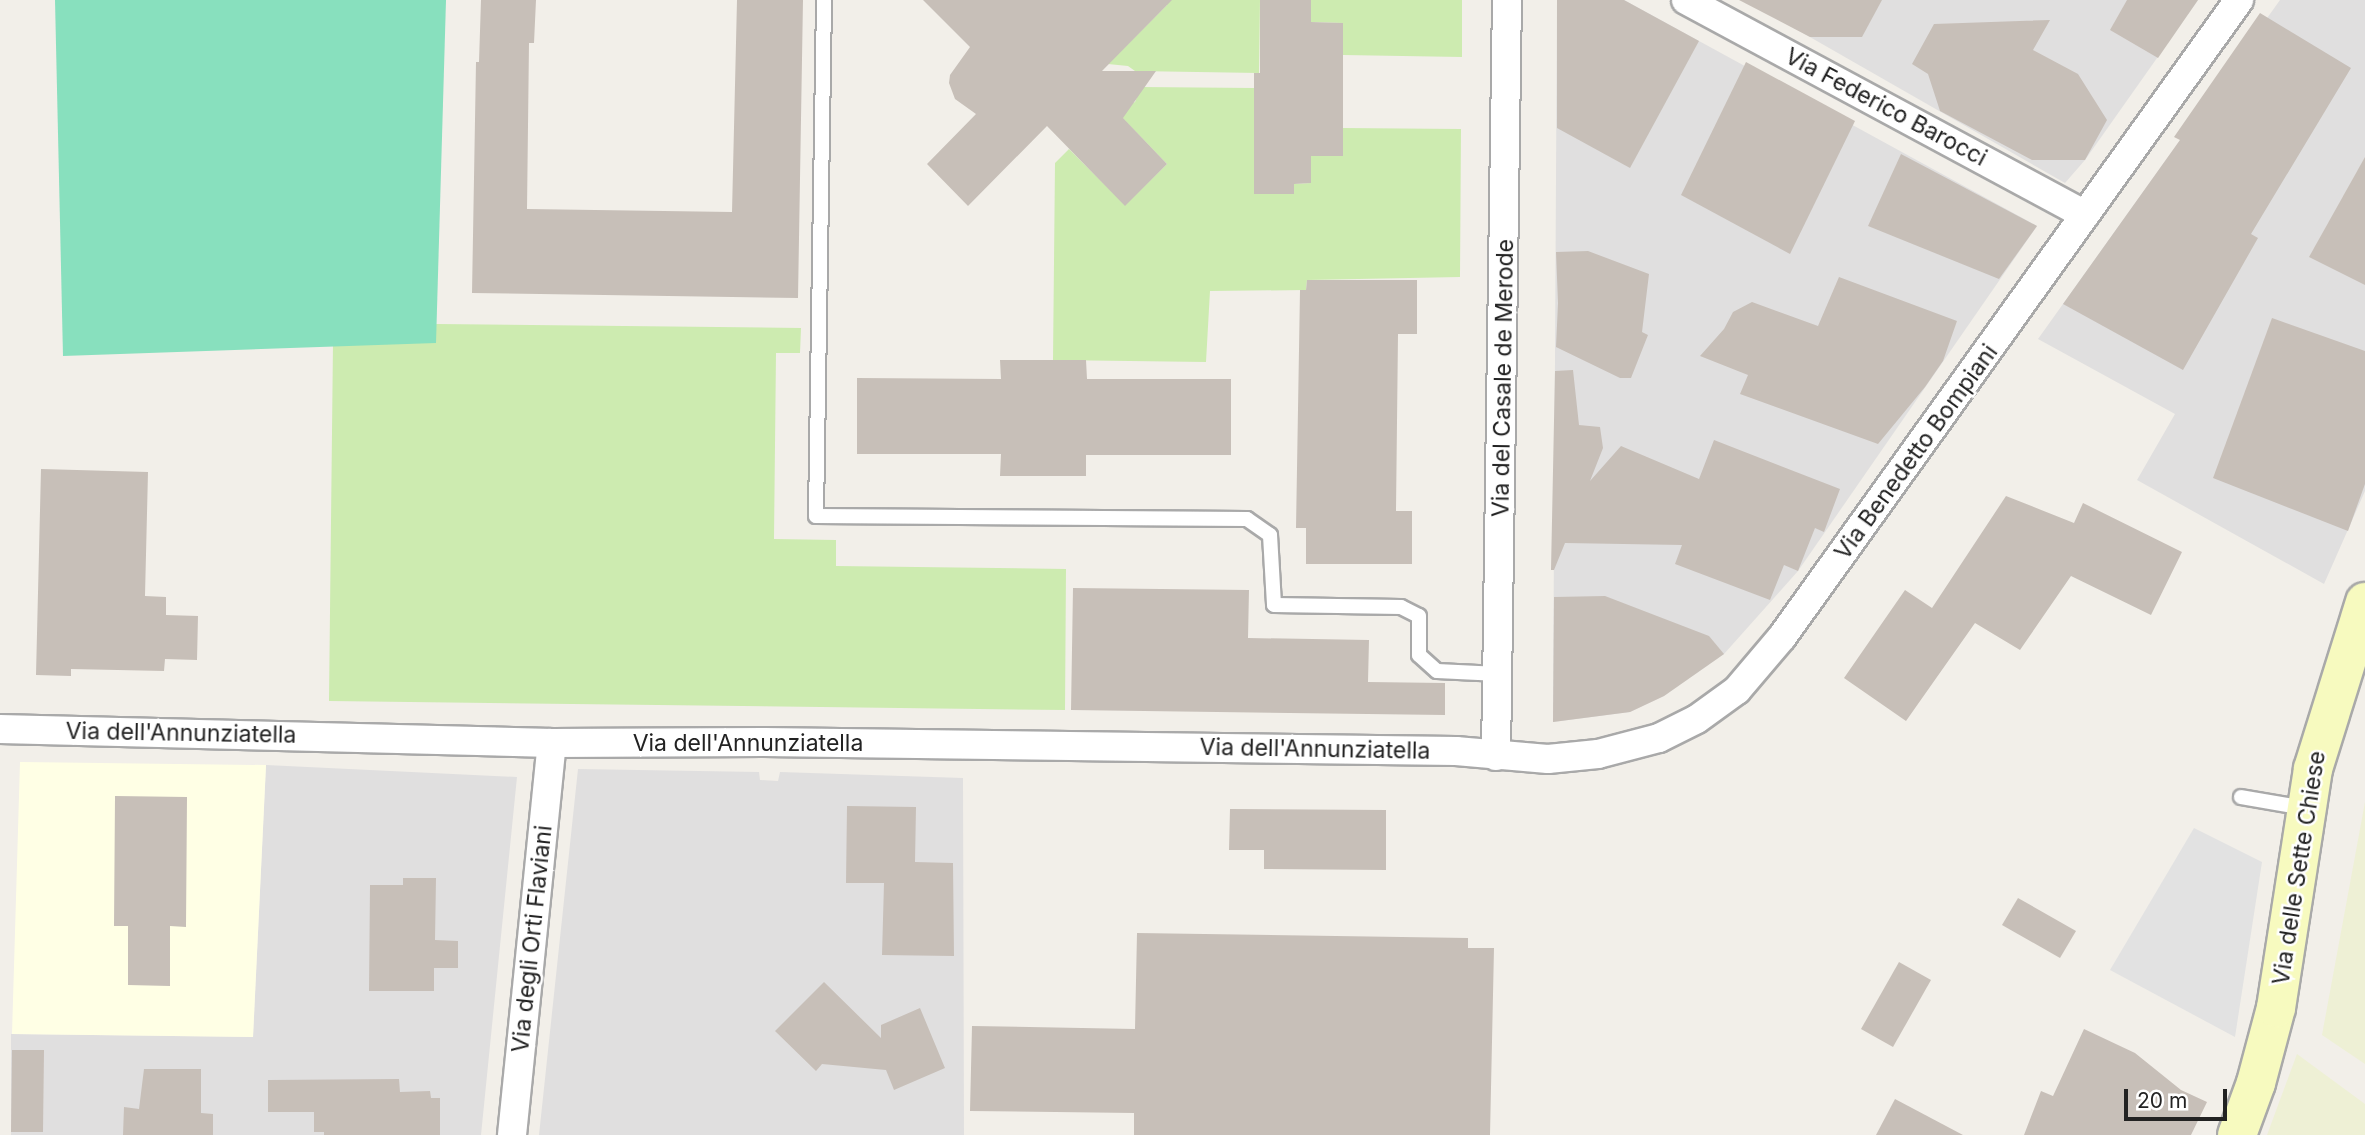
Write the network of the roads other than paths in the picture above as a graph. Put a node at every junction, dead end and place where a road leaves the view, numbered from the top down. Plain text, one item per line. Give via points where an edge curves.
1 (824, 0) edge
2 (1507, 0) edge
3 (1686, 0) edge
4 (2239, 0) edge
5 (2085, 215) junction
6 (2365, 602) edge
7 (1499, 674) junction
8 (0, 729) edge
9 (552, 743) junction
10 (1496, 756) junction
11 (2241, 797) dead end
12 (2305, 808) junction
13 (512, 1135) edge
14 (2237, 1135) edge

1 - 7 lane via 816,516 1247,519 1270,535 1274,605 1401,607 1419,616 1419,654 1437,671
2 - 7 street, Via del Casale de Merode
3 - 5 street, Via Federico Barocci
4 - 5 street, Via Benedetto Bompiani
5 - 10 street, Via Benedetto Bompiani via 1796,619 1737,690 1697,719 1643,743 1568,758
6 - 12 main road, Via delle Sette Chiese via 2322,736
7 - 10 street, Via del Casale de Merode
8 - 9 street, Via dell'Annunziatella
9 - 10 street, Via dell'Annunziatella via 1171,747 1456,751
9 - 13 street, Via degli Orti Flaviani
11 - 12 lane
12 - 14 main road, Via delle Sette Chiese via 2276,1008

